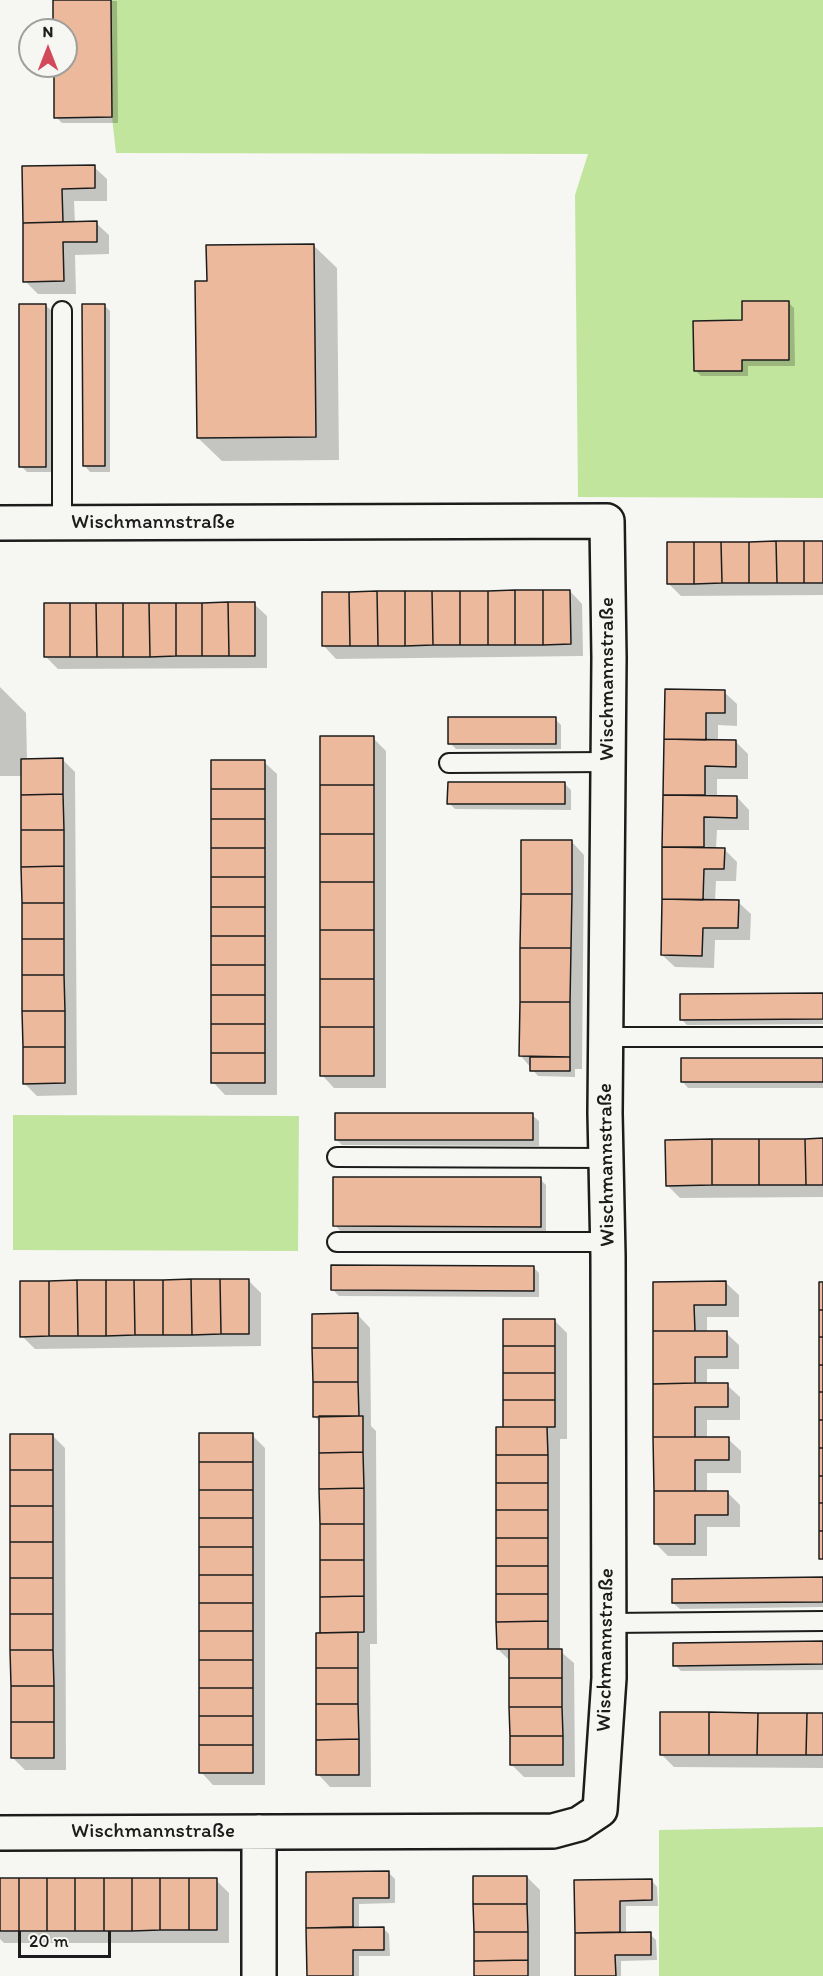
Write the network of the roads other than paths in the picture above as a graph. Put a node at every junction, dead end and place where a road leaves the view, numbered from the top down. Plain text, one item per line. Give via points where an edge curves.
1 (62, 311) dead end
2 (0, 523) edge
3 (62, 523) junction
4 (608, 762) junction
5 (449, 763) dead end
6 (606, 1037) junction
7 (823, 1037) edge
8 (336, 1157) dead end
9 (606, 1158) junction
10 (336, 1242) dead end
11 (608, 1242) junction
12 (823, 1622) edge
13 (609, 1623) junction
14 (259, 1832) junction
15 (0, 1833) edge
16 (259, 1976) edge

1 - 3 lane
2 - 3 street, Wischmannstraße
3 - 4 street, Wischmannstraße via 607,521
4 - 5 lane
4 - 6 street, Wischmannstraße
6 - 7 lane
6 - 9 street, Wischmannstraße
8 - 9 lane
9 - 11 street, Wischmannstraße
10 - 11 lane
11 - 13 street, Wischmannstraße
12 - 13 lane
13 - 14 street, Wischmannstraße via 600,1810 579,1824 553,1831
14 - 15 street, Wischmannstraße
14 - 16 street

